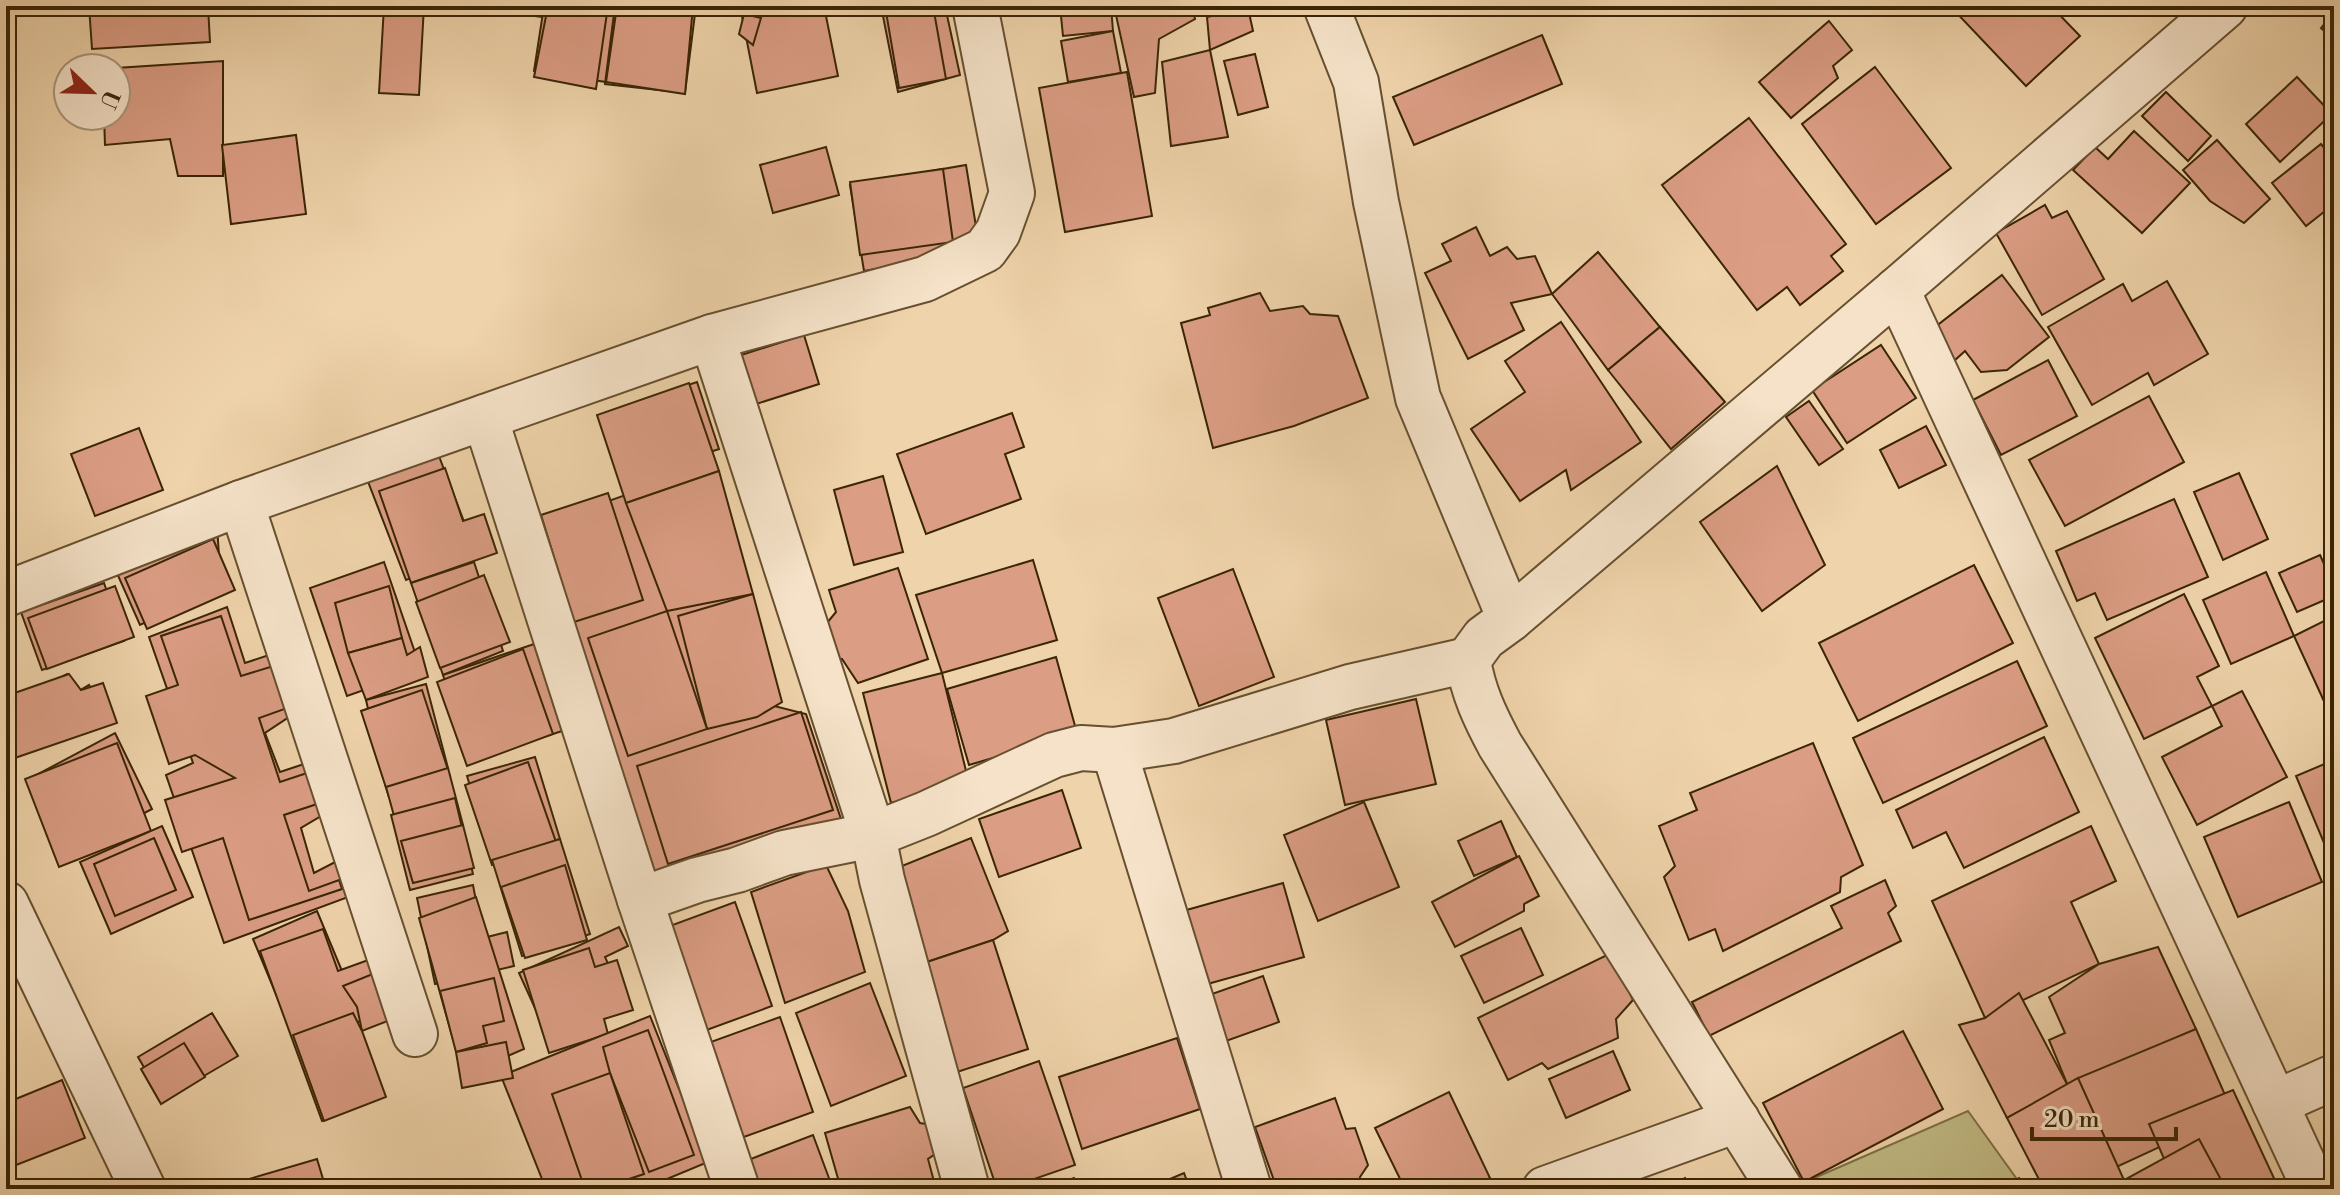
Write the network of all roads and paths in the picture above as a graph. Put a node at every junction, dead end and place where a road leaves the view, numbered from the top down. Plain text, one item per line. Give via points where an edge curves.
1 (975, 6) edge
2 (1326, 6) edge
3 (2225, 6) edge
4 (1897, 290) junction
5 (712, 337) junction
6 (485, 417) junction
7 (241, 503) junction
8 (6, 594) edge
9 (1510, 619) junction
10 (1468, 660) junction
11 (1114, 750) junction
12 (873, 835) junction
13 (640, 900) junction
14 (12, 929) edge
15 (415, 1034) dead end
16 (2334, 1077) edge
17 (2275, 1103) junction
18 (1737, 1120) junction
19 (143, 1189) edge
20 (737, 1189) edge
21 (967, 1189) edge
22 (1249, 1189) edge
23 (1545, 1189) edge
24 (1780, 1189) edge
25 (2315, 1189) edge

1 - 5 street via 1012,193 998,232 985,250 925,279
2 - 9 street via 1356,82 1418,398
3 - 4 street
4 - 9 street
4 - 17 street
5 - 6 street
5 - 12 street
6 - 7 street
6 - 13 street
7 - 8 street
7 - 15 street
9 - 10 street via 1484,638
10 - 11 street via 1350,687 1174,741
10 - 18 street via 1480,708 1500,745
11 - 12 street via 1081,748 1054,755
11 - 22 street
12 - 13 street via 784,853
12 - 21 street
13 - 20 street
14 - 19 street
16 - 17 street
17 - 25 street
18 - 23 street
18 - 24 street

